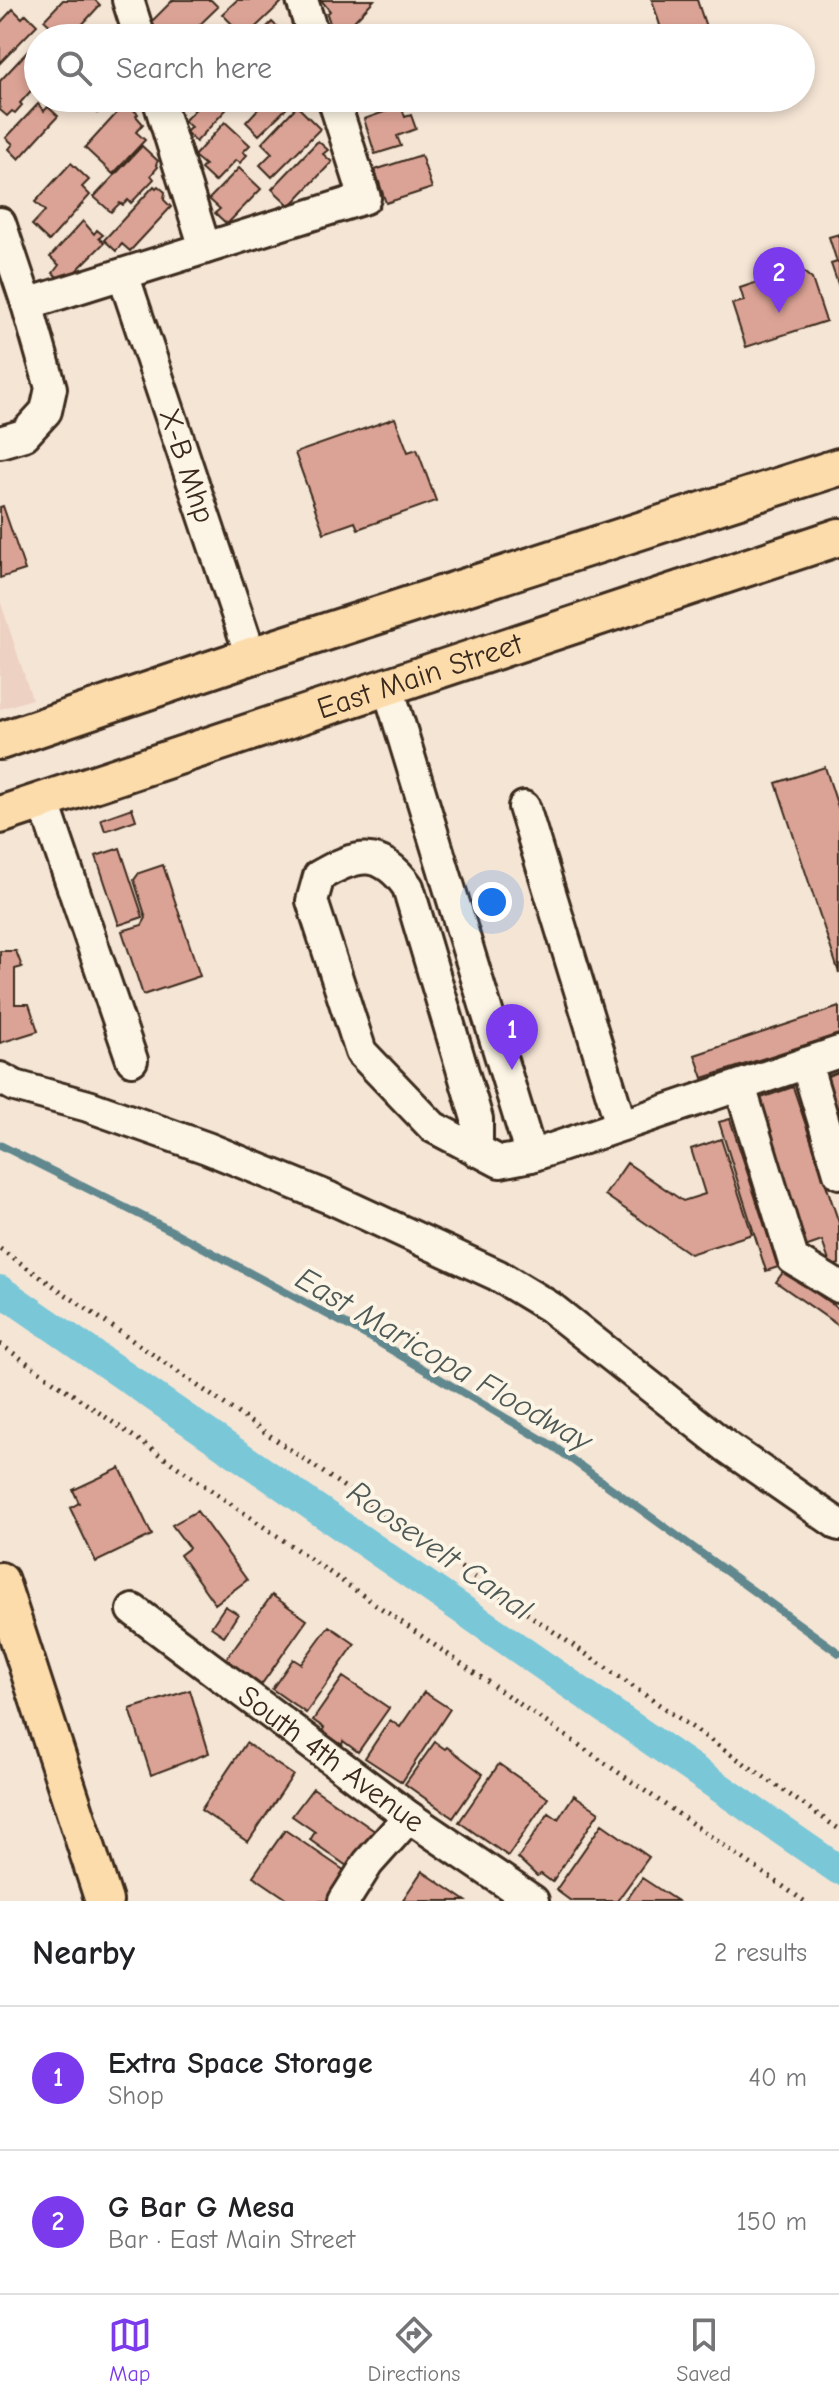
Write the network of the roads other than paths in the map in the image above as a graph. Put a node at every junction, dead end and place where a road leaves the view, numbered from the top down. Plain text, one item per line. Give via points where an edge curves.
1 (128, 0) edge
2 (302, 0) edge
3 (136, 24) edge
4 (310, 24) edge
5 (162, 112) edge
6 (337, 112) edge
7 (0, 223) edge
8 (205, 248) junction
9 (123, 274) junction
10 (27, 304) junction
11 (0, 442) edge
12 (839, 467) edge
13 (839, 537) edge
14 (251, 656) junction
15 (388, 687) junction
16 (0, 741) edge
17 (43, 800) junction
18 (524, 807) dead end
19 (0, 815) edge
20 (839, 1052) edge
21 (132, 1060) dead end
22 (806, 1063) junction
23 (0, 1078) edge
24 (740, 1086) junction
25 (621, 1125) junction
26 (477, 1151) junction
27 (531, 1156) junction
28 (839, 1173) edge
29 (839, 1287) edge
30 (839, 1525) edge
31 (0, 1581) edge
32 (133, 1610) dead end
33 (409, 1817) junction
34 (104, 1901) edge
35 (344, 1901) edge
36 (533, 1901) edge

1 - 3 lane
2 - 4 lane
5 - 8 lane
6 - 8 lane via 365,198
7 - 10 lane
8 - 9 lane
9 - 10 lane
9 - 14 lane, X-B Mhp
10 - 11 lane via 51,388 46,411 24,435
12 - 14 main road
13 - 15 main road, East Main Street
14 - 16 main road
15 - 17 main road, East Main Street
15 - 27 lane
17 - 19 main road, East Main Street
17 - 21 lane
18 - 25 lane
20 - 22 lane
22 - 24 lane
22 - 28 lane
23 - 30 lane via 207,1148 497,1275 550,1307 728,1448
24 - 25 lane
24 - 29 lane via 793,1259
25 - 27 lane
26 - 26 lane via 433,1127 361,1052 312,901 319,876 343,862 372,857 396,869 408,887 477,1119
26 - 27 lane via 500,1162
31 - 34 main road
32 - 33 lane, South 4th Avenue
33 - 35 lane via 368,1863
33 - 36 lane, South 4th Avenue

